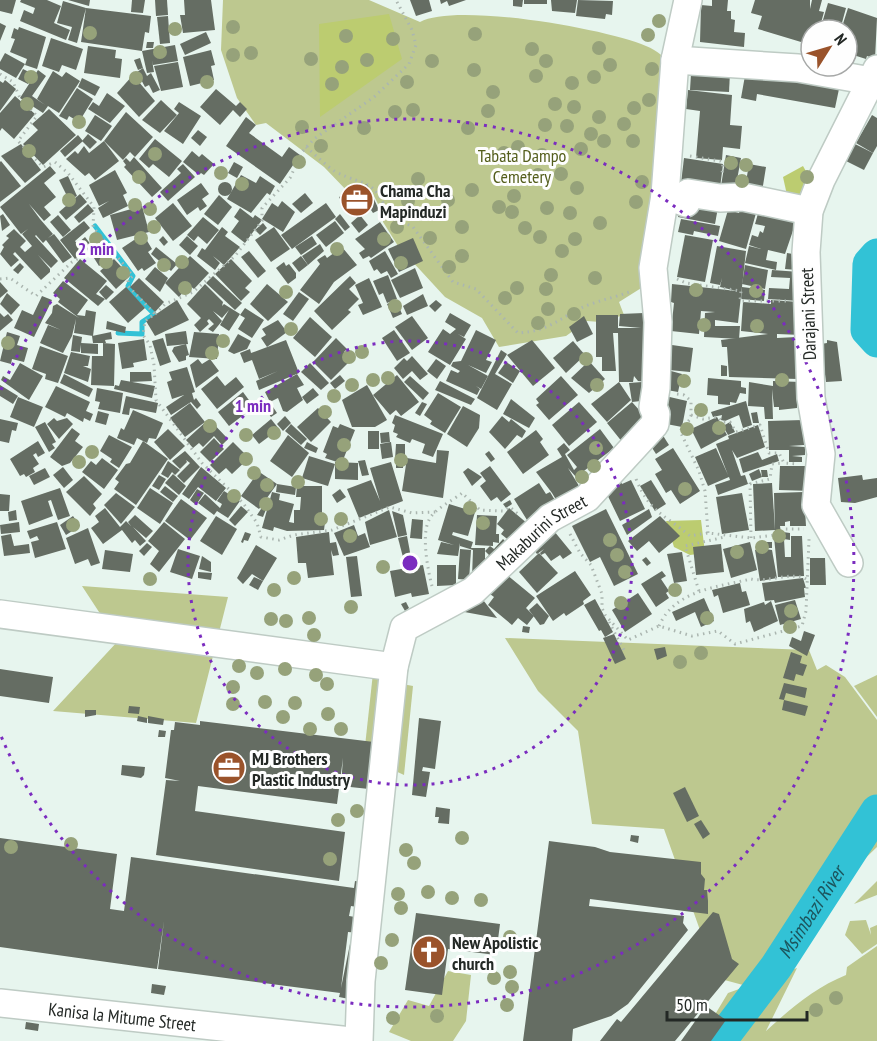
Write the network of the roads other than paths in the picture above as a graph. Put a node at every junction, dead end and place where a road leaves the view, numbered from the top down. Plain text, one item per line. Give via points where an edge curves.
1 (688, 0) edge
2 (675, 60) junction
3 (874, 75) edge
4 (664, 195) junction
5 (809, 211) junction
6 (849, 564) dead end
7 (0, 614) edge
8 (394, 667) junction
9 (0, 1003) edge
10 (351, 1041) edge
11 (359, 1041) edge

1 - 2 street, Makaburini Street
2 - 3 street
2 - 4 street, Makaburini Street
3 - 5 street, Darajani Street
4 - 5 street via 682,204 686,203 688,193 743,197
4 - 8 street, Makaburini Street via 653,268 658,322 655,424 586,498 543,525 474,591 404,628
5 - 6 street, Darajani Street via 806,252 811,398 821,454 816,505
7 - 8 street
8 - 11 street, Makaburini Street via 361,981
9 - 10 street, Kanisa la Mitume Street

